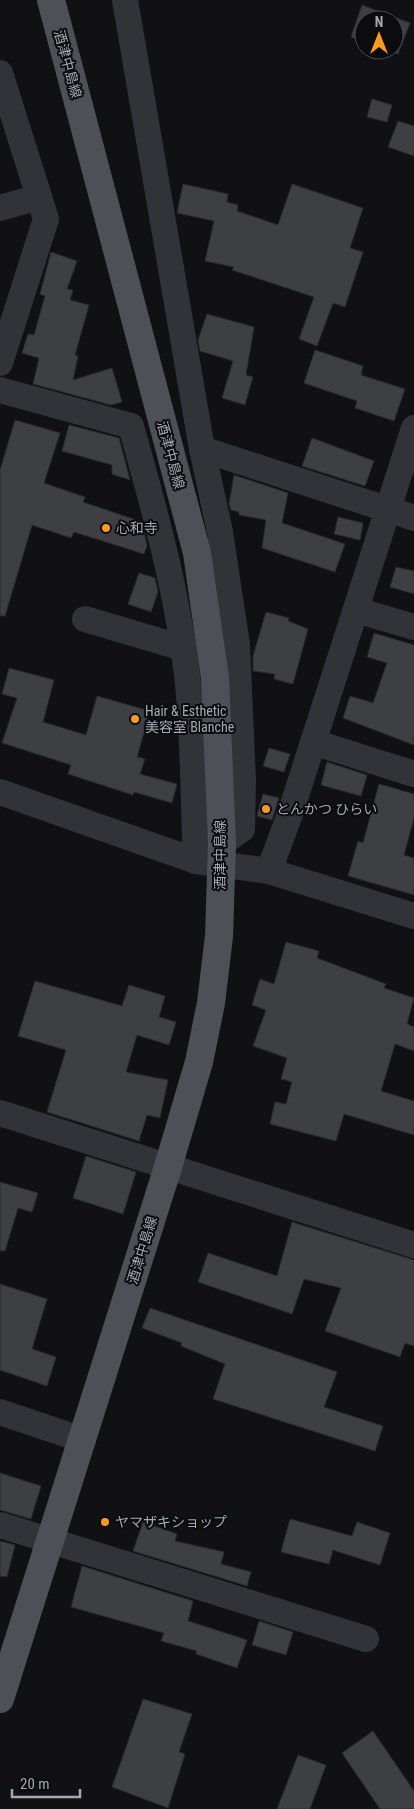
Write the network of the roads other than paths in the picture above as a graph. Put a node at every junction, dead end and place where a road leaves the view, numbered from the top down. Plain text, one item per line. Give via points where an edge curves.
1 (51, 0) edge
2 (125, 0) edge
3 (0, 73) edge
4 (39, 196) junction
5 (0, 208) edge
6 (0, 363) edge
7 (0, 390) edge
8 (414, 428) edge
9 (202, 449) junction
10 (388, 510) junction
11 (414, 518) edge
12 (356, 610) junction
13 (85, 619) dead end
14 (414, 627) edge
15 (183, 648) junction
16 (313, 742) junction
17 (414, 774) edge
18 (0, 792) edge
19 (213, 857) junction
20 (269, 871) junction
21 (414, 916) edge
22 (0, 1112) edge
23 (168, 1168) junction
24 (414, 1245) edge
25 (0, 1412) edge
26 (83, 1440) junction
27 (0, 1525) edge
28 (50, 1541) junction
29 (366, 1639) dead end
30 (0, 1699) edge

1 - 19 main road, 酒津中島線 via 197,553 215,678
2 - 9 street
3 - 4 street
4 - 5 street
4 - 6 street via 46,220
7 - 15 street via 131,426 164,543
8 - 10 street
9 - 10 street
9 - 19 street via 229,588 238,645 241,695 242,829
10 - 11 street
10 - 12 street
12 - 14 street
12 - 16 street
13 - 15 street
15 - 19 street
16 - 17 street
16 - 20 street
18 - 19 street
19 - 20 street
19 - 23 main road, 酒津中島線 via 219,936 211,1003 199,1062
20 - 21 street
22 - 23 street
23 - 24 street
23 - 26 main road, 酒津中島線
25 - 26 street
26 - 28 main road, 酒津中島線
27 - 28 street
28 - 29 street
28 - 30 main road, 酒津中島線

